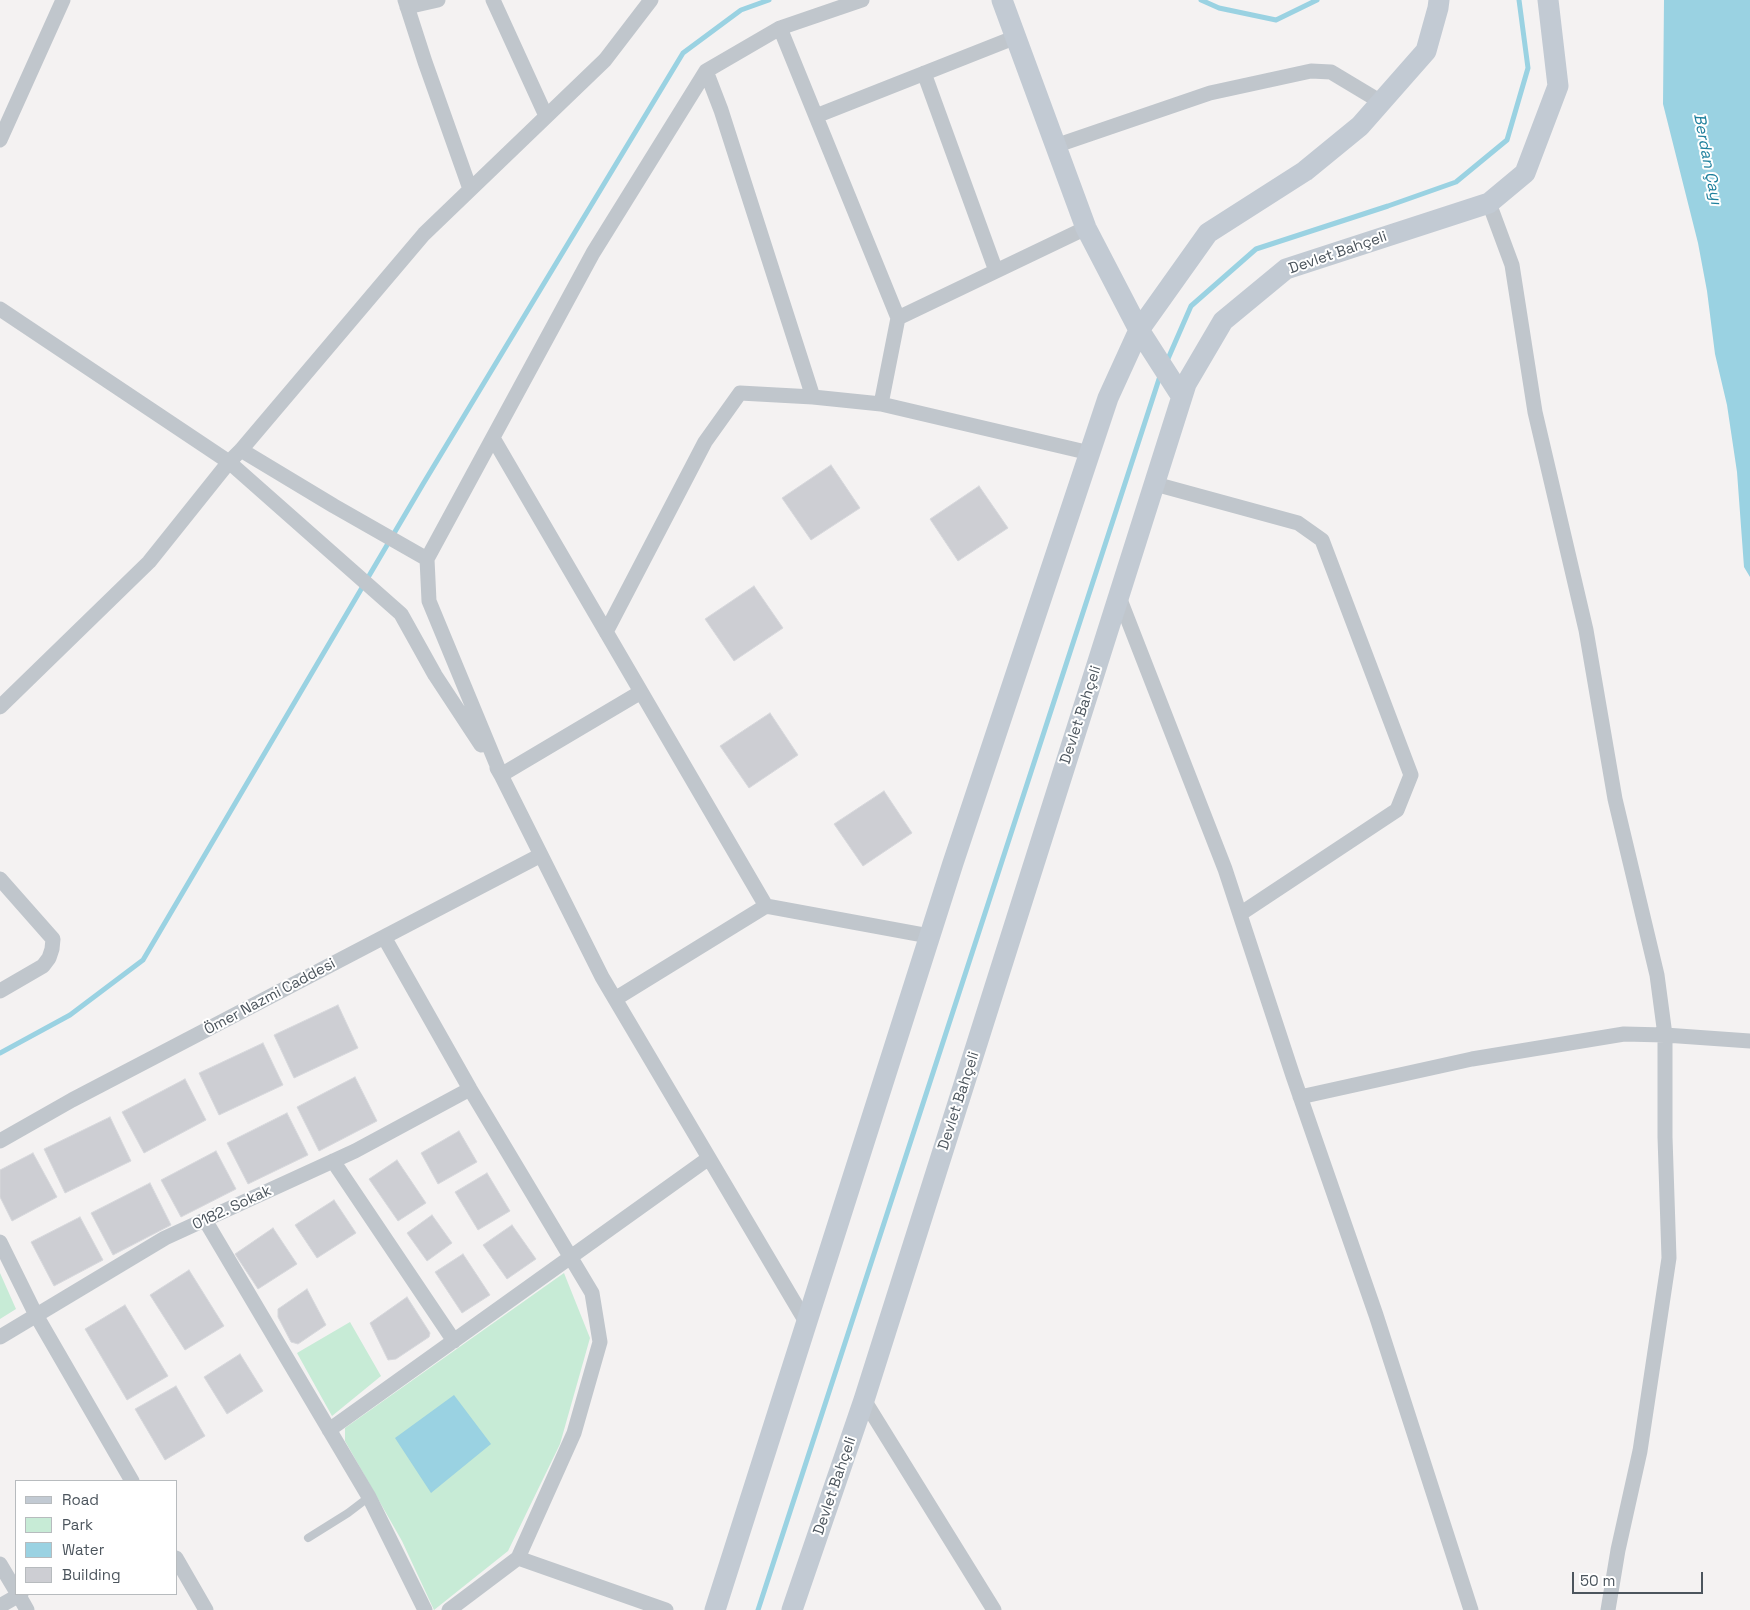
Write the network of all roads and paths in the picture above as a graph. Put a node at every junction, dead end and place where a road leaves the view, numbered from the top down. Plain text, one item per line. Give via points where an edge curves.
1 (63, 0) edge
2 (438, 0) edge
3 (493, 0) edge
4 (651, 0) edge
5 (862, 0) edge
6 (1002, 0) edge
7 (1439, 0) edge
8 (1548, 0) edge
9 (406, 4) edge
10 (780, 28) junction
11 (1016, 37) junction
12 (706, 72) junction
13 (924, 73) junction
14 (1381, 102) junction
15 (546, 116) junction
16 (816, 116) junction
17 (0, 140) edge
18 (1056, 146) junction
19 (470, 189) junction
20 (1490, 203) junction
21 (1086, 228) junction
22 (996, 271) junction
23 (0, 309) edge
24 (898, 318) junction
25 (1139, 330) junction
26 (813, 397) junction
27 (1182, 397) junction
28 (881, 404) junction
29 (493, 438) junction
30 (241, 450) junction
31 (1090, 453) junction
32 (229, 462) junction
33 (1155, 484) junction
34 (427, 559) junction
35 (1119, 597) junction
36 (606, 632) junction
37 (641, 692) junction
38 (0, 707) edge
39 (501, 775) junction
40 (541, 855) junction
41 (0, 879) edge
42 (766, 906) junction
43 (1240, 914) junction
44 (929, 936) junction
45 (384, 937) junction
46 (0, 991) edge
47 (615, 999) junction
48 (1665, 1036) junction
49 (1750, 1040) edge
50 (470, 1089) junction
51 (1300, 1097) junction
52 (0, 1141) edge
53 (709, 1158) junction
54 (332, 1162) junction
55 (204, 1220) junction
56 (0, 1242) edge
57 (571, 1257) junction
58 (36, 1315) junction
59 (806, 1322) junction
60 (0, 1337) edge
61 (454, 1341) junction
62 (864, 1400) junction
63 (329, 1430) junction
64 (131, 1480) edge
65 (369, 1497) junction
66 (308, 1538) dead end
67 (518, 1558) junction
68 (178, 1561) edge
69 (0, 1564) edge
70 (15, 1589) edge
71 (16, 1595) edge
72 (19, 1595) edge
73 (0, 1606) edge
74 (28, 1610) edge
75 (206, 1610) edge
76 (425, 1610) edge
77 (449, 1610) edge
78 (666, 1610) edge
79 (715, 1610) edge
80 (792, 1610) edge
81 (994, 1610) edge
82 (1470, 1610) edge
83 (1608, 1610) edge

1 - 17 street
2 - 9 street
3 - 15 street
4 - 15 street via 605,60
5 - 10 street
6 - 11 street
7 - 14 street via 1426,51
8 - 20 street, Devlet Bahçeli via 1558,86 1525,173
9 - 19 street
10 - 12 street
10 - 16 street
11 - 13 street
11 - 18 street
12 - 26 street
12 - 29 street via 593,253
13 - 16 street
13 - 22 street
14 - 18 street via 1331,72 1311,71 1210,93
14 - 25 street via 1360,126 1305,171 1208,232
15 - 19 street
16 - 24 street
18 - 21 street
19 - 30 street via 424,234
20 - 27 street, Devlet Bahçeli via 1286,269 1224,321 1186,384
20 - 48 street via 1512,265 1535,412 1586,630 1615,799 1657,976
21 - 22 street
21 - 25 street
22 - 24 street
23 - 32 street
24 - 28 street
25 - 27 street
25 - 31 street via 1108,398
26 - 28 street
26 - 36 street via 740,393 705,442
27 - 33 street, Devlet Bahçeli
28 - 31 street
29 - 34 street
29 - 36 street
30 - 32 street
30 - 34 street
31 - 44 street
32 - 38 street via 149,562
32 - 39 street via 401,614
33 - 35 street, Devlet Bahçeli
33 - 43 street via 1298,523 1322,540 1412,775 1397,810
34 - 39 street via 429,601
35 - 43 street via 1226,868
35 - 62 street, Devlet Bahçeli
36 - 37 street
37 - 39 street
37 - 42 street
39 - 40 street
40 - 45 street, Ömer Nazmi Caddesi
40 - 47 street
41 - 46 street via 53,939 49,958 43,966
42 - 44 street
42 - 47 street
43 - 51 street
44 - 59 street
45 - 50 street
45 - 52 street, Ömer Nazmi Caddesi
47 - 53 street
48 - 49 street
48 - 51 street via 1624,1034 1491,1056
48 - 83 street via 1669,1258 1640,1451
50 - 54 street, 0182. Sokak
50 - 57 street
51 - 82 street via 1376,1315
53 - 57 street
53 - 59 street
54 - 55 street, 0182. Sokak
54 - 61 street
55 - 58 street, 0182. Sokak via 166,1238
55 - 63 street
56 - 58 street
57 - 61 street
57 - 67 street via 592,1293 600,1342 574,1433
58 - 60 street, 0182. Sokak
58 - 64 street
59 - 79 street
61 - 63 street
62 - 80 street, Devlet Bahçeli
62 - 81 street
63 - 65 street
65 - 66 lane
65 - 76 street
67 - 77 street
67 - 78 street
68 - 75 street
69 - 70 street
71 - 73 street
72 - 74 street

